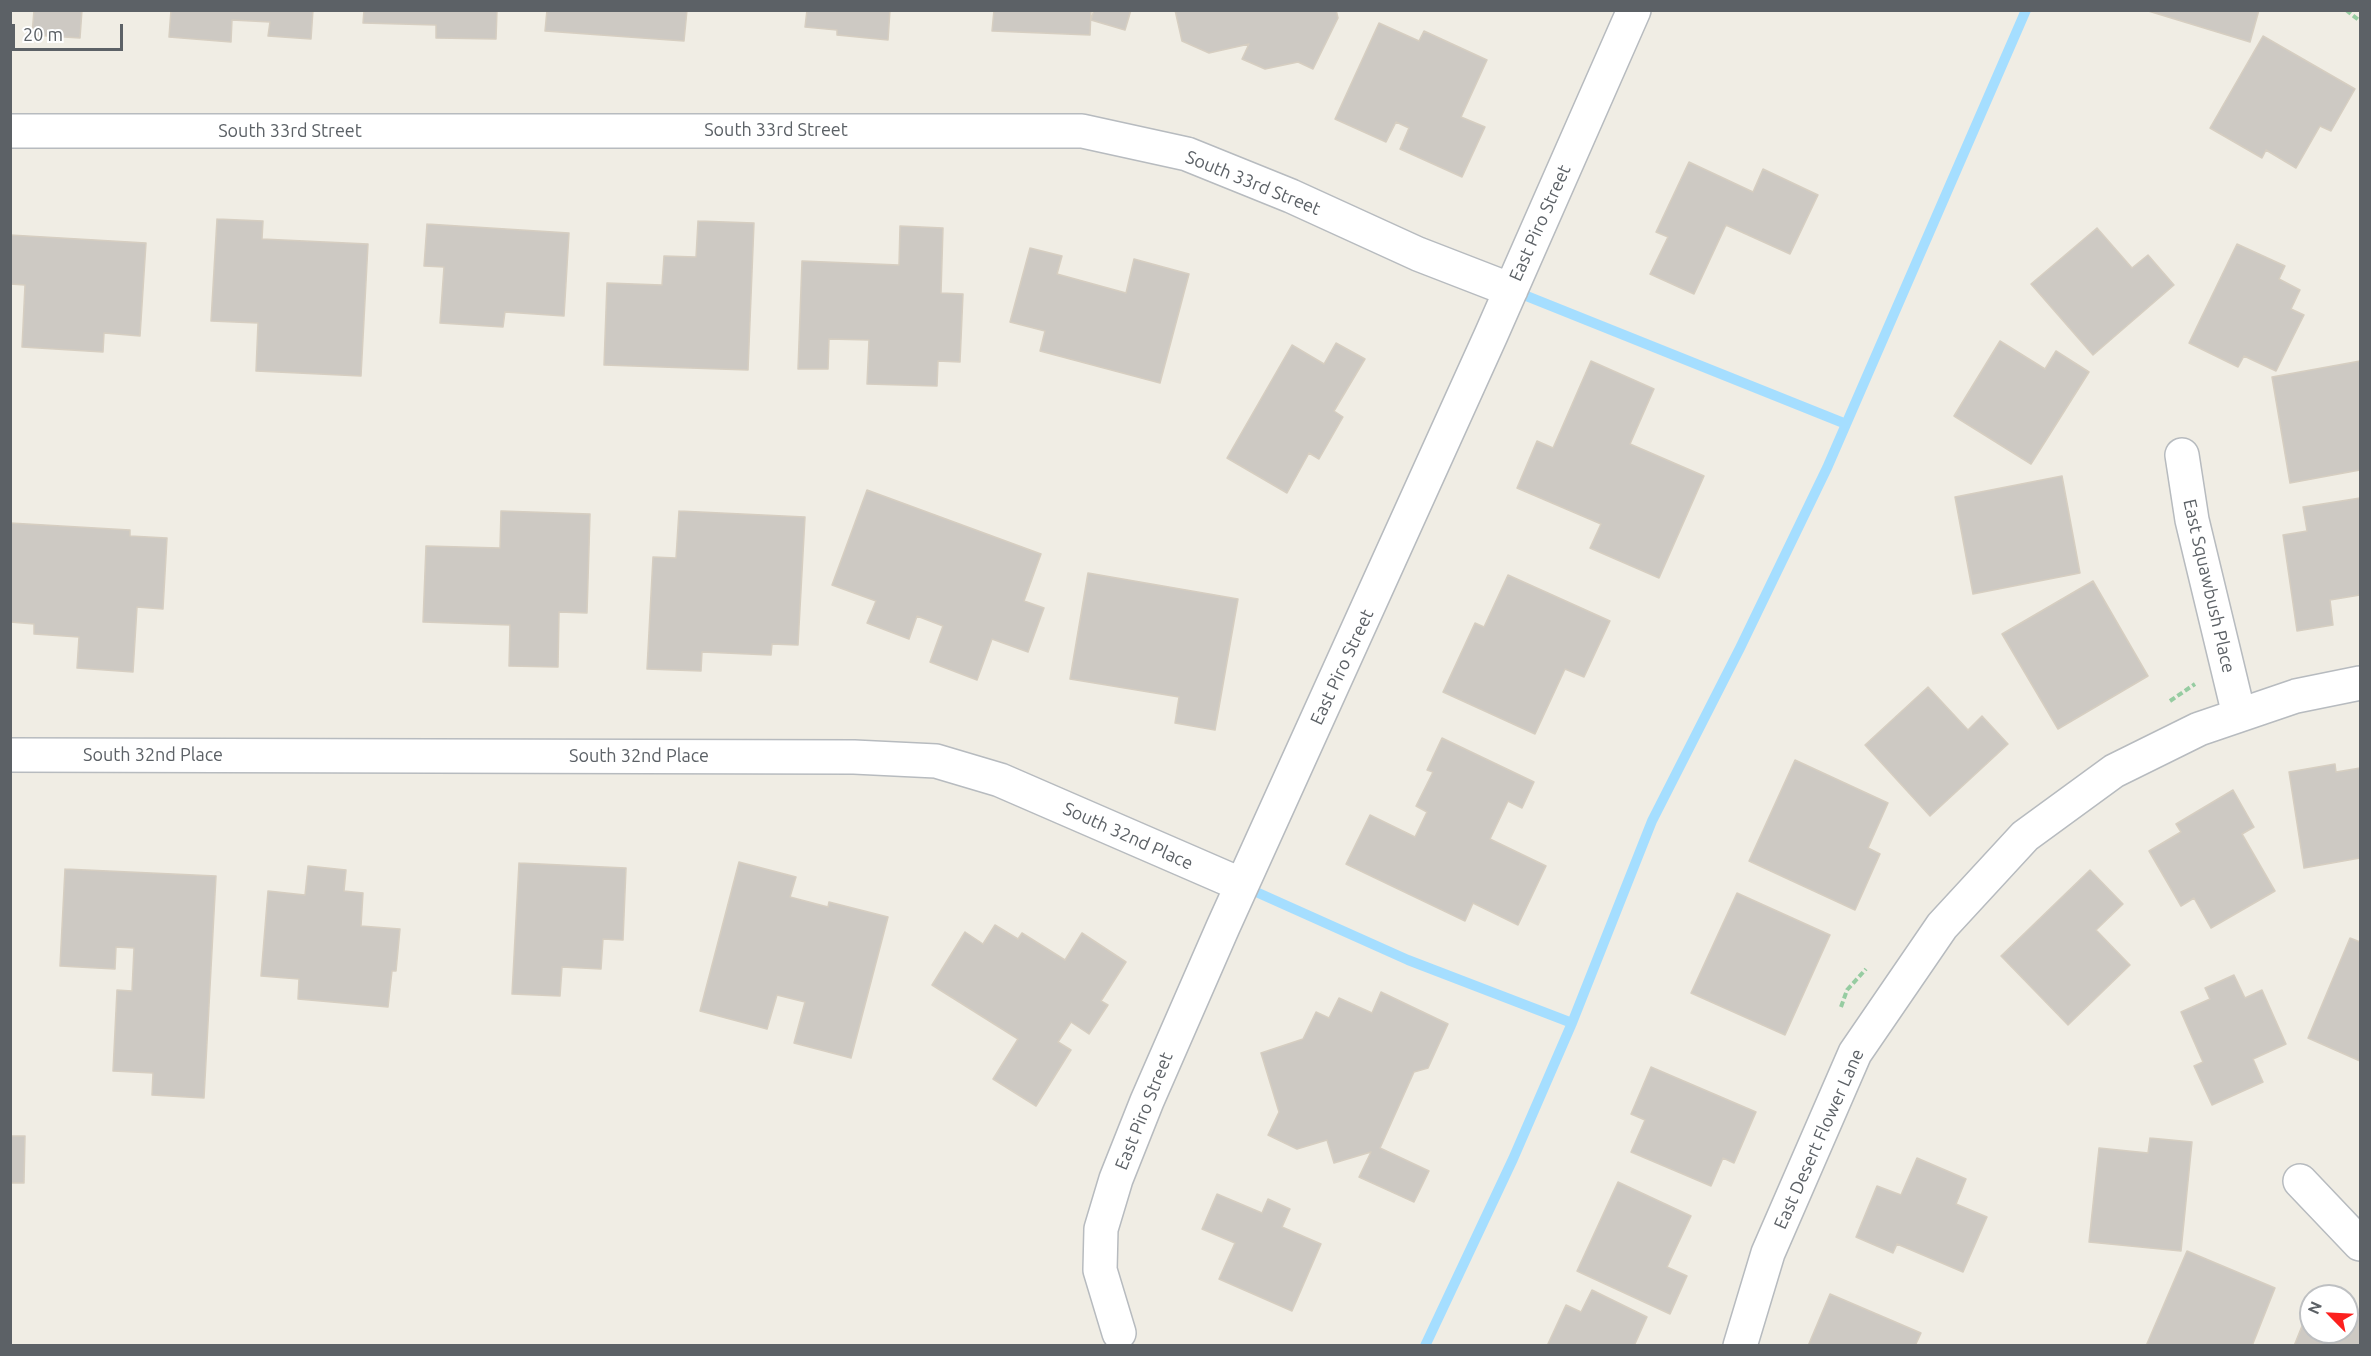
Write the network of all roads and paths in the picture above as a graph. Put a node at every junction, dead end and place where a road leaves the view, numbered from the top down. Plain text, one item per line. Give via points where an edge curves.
1 (1634, 10) edge
2 (2346, 10) edge
3 (2361, 21) edge
4 (10, 131) edge
5 (1511, 290) junction
6 (2182, 456) dead end
7 (2361, 683) edge
8 (2239, 716) junction
9 (10, 755) edge
10 (1242, 885) junction
11 (2300, 1181) dead end
12 (2361, 1244) edge
13 (1119, 1333) dead end
14 (1740, 1346) edge

1 - 5 street, East Piro Street
2 - 3 path
4 - 5 street, South 33rd Street via 1082,131 1188,154
5 - 10 street, East Piro Street
6 - 8 street, East Squawbush Place via 2192,520
7 - 8 street, East Desert Flower Lane via 2295,696
8 - 14 street, East Desert Flower Lane via 2199,729 2114,771 2025,837 1942,926 1855,1053 1768,1253
9 - 10 street, South 32nd Place via 854,757 936,761 1000,780
10 - 13 street, East Piro Street via 1147,1101 1101,1229 1100,1270
11 - 12 street

